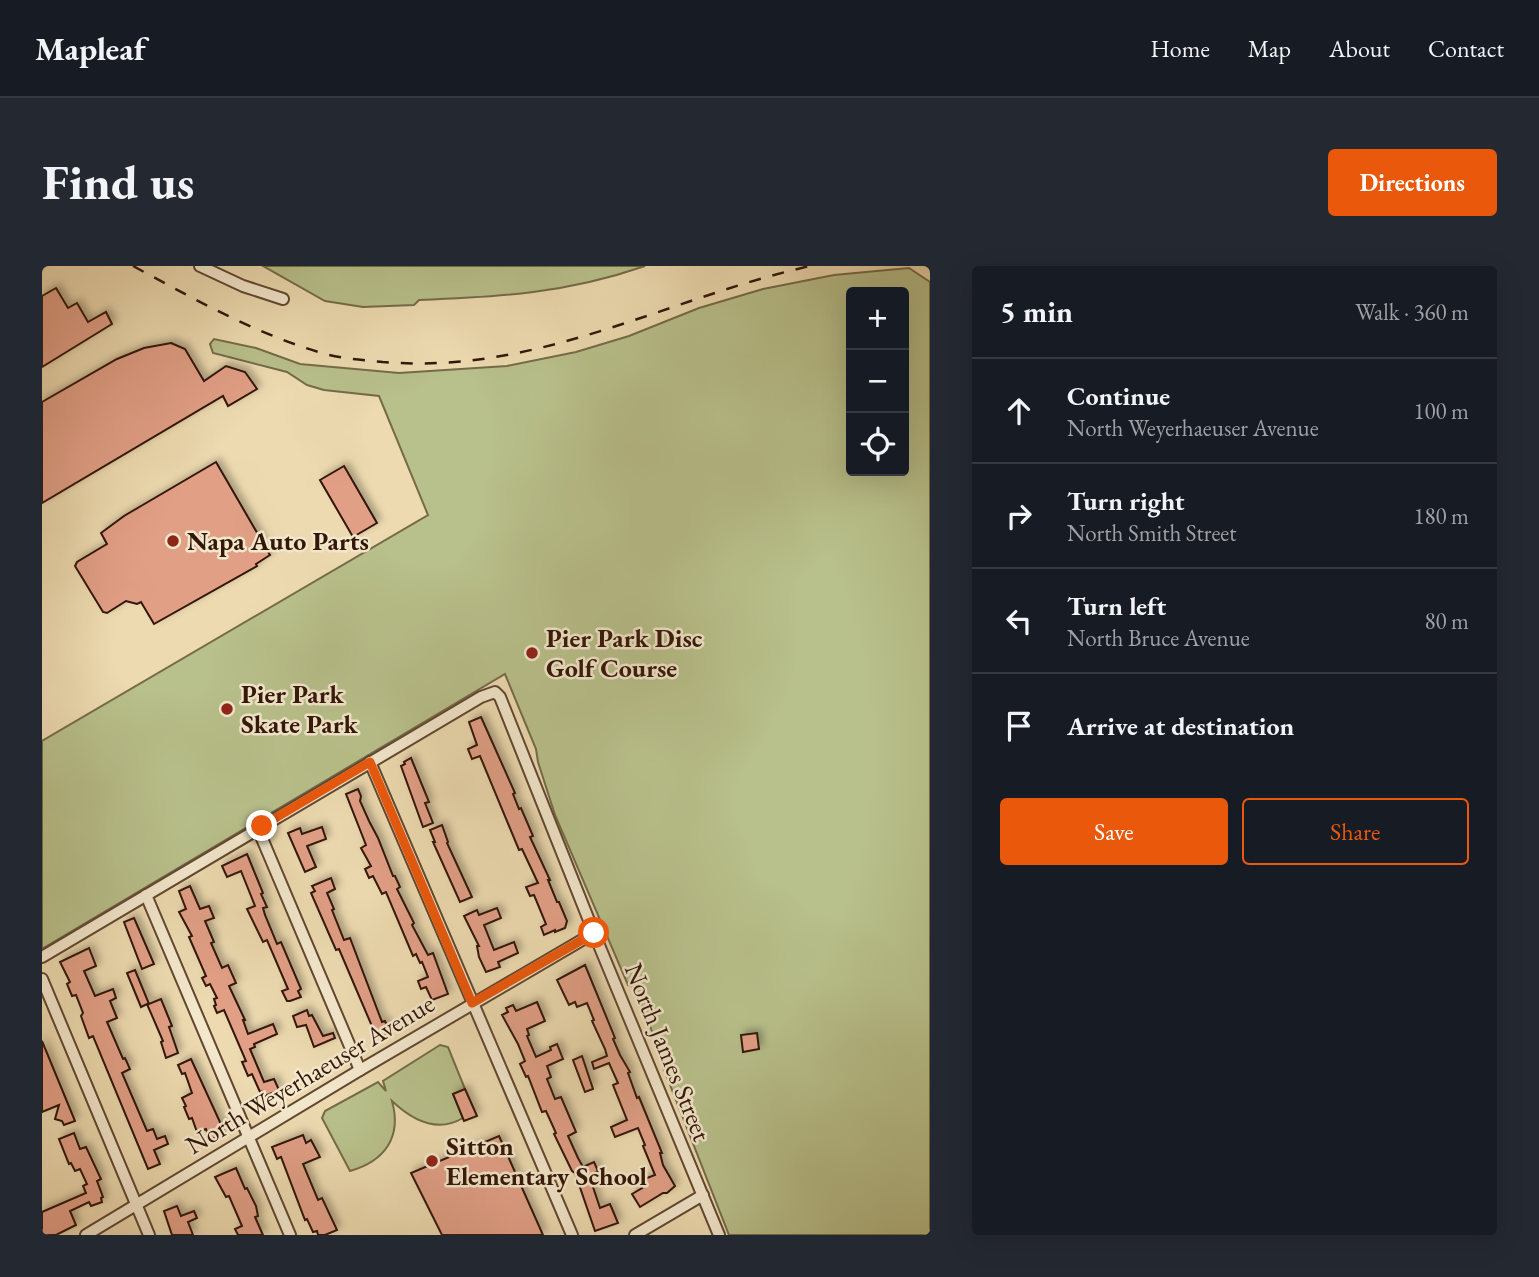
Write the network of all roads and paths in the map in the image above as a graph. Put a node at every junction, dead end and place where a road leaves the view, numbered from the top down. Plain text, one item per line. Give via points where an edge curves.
1 (200, 266) edge
2 (283, 299) dead end
3 (370, 762) junction
4 (258, 829) junction
5 (146, 895) junction
6 (594, 933) junction
7 (42, 957) edge
8 (42, 979) edge
9 (472, 1003) junction
10 (359, 1070) junction
11 (248, 1136) junction
12 (703, 1195) junction
13 (137, 1205) junction
14 (86, 1235) edge
15 (149, 1235) edge
16 (290, 1235) edge
17 (572, 1235) edge
18 (635, 1235) edge
19 (719, 1235) edge

1 - 2 street
3 - 4 street
3 - 6 street, North James Street via 495,692
3 - 9 street
4 - 5 street
4 - 10 street
5 - 7 street
5 - 11 street
6 - 9 street, North Weyerhaeuser Avenue
6 - 12 street, North James Street
8 - 13 street
9 - 10 street, North Weyerhaeuser Avenue
9 - 17 street
10 - 11 street, North Weyerhaeuser Avenue
11 - 13 street, North Weyerhaeuser Avenue
11 - 16 street
12 - 18 street
12 - 19 street, North James Street
13 - 14 street, North Weyerhaeuser Avenue
13 - 15 street

